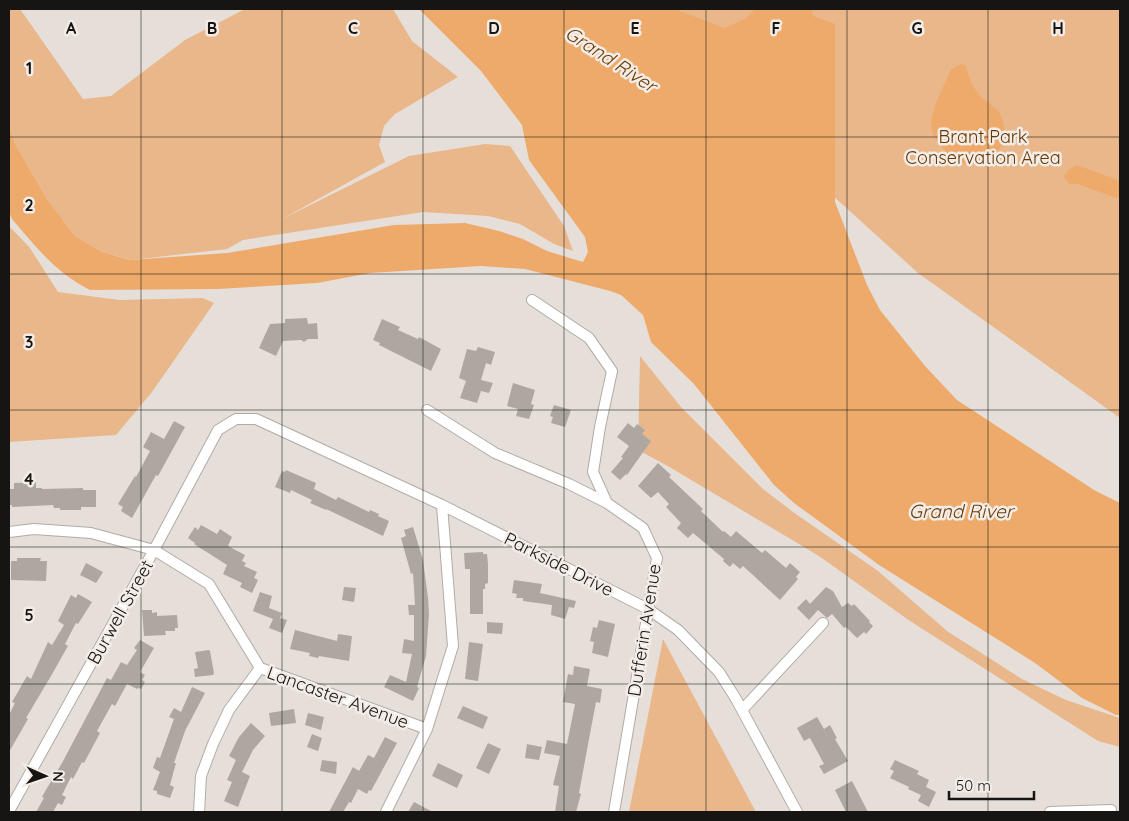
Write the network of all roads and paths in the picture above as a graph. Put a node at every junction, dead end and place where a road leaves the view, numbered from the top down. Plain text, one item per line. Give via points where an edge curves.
1 (532, 300) dead end
2 (427, 410) dead end
3 (236, 419) joint
4 (608, 503) junction
5 (442, 505) junction
6 (9, 532) edge
7 (154, 550) junction
8 (648, 609) junction
9 (823, 623) dead end
10 (260, 668) junction
11 (742, 710) junction
12 (427, 729) junction
13 (1111, 810) dead end
14 (9, 811) edge
15 (199, 812) edge
16 (386, 812) edge
17 (614, 812) edge
18 (797, 812) edge
19 (1050, 812) edge

1 - 4 street, Dufferin Avenue via 589,338 612,371 593,472
2 - 4 street via 495,453
3 - 5 street, Parkside Drive via 256,419
3 - 7 street, Burwell Street via 218,430
4 - 8 street, Dufferin Avenue via 643,528 657,558
5 - 8 street, Parkside Drive
5 - 12 street via 453,646
6 - 7 street, Lancaster Avenue via 34,529 91,533
7 - 10 street, Lancaster Avenue via 209,584
7 - 14 street, Burwell Street
8 - 11 street, Parkside Drive via 678,630 700,651 719,672
8 - 17 street, Dufferin Avenue
9 - 11 street
10 - 12 street, Lancaster Avenue
10 - 15 street via 229,710 213,744 201,776
11 - 18 street, Parkside Drive
12 - 16 street
13 - 19 street

